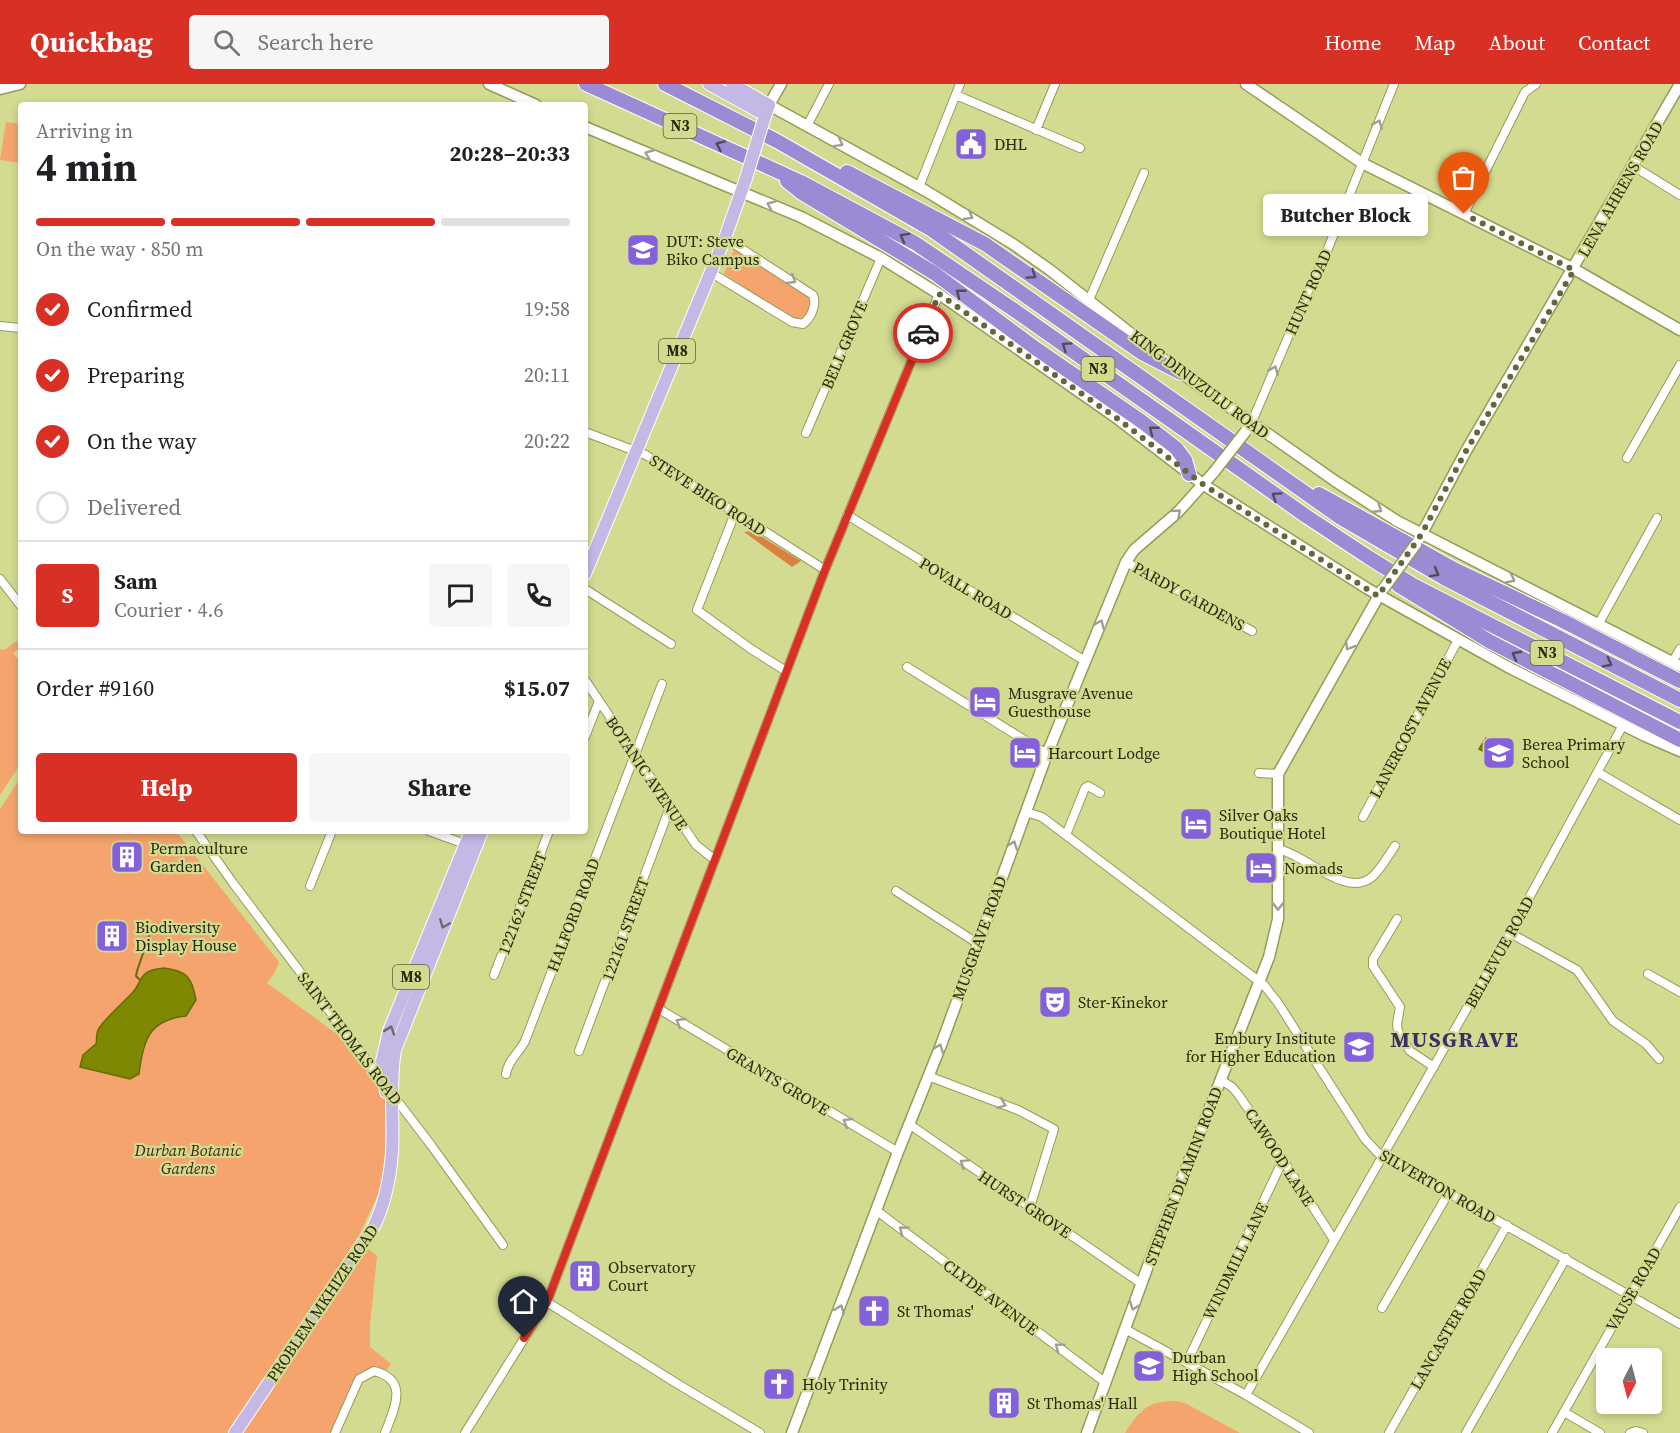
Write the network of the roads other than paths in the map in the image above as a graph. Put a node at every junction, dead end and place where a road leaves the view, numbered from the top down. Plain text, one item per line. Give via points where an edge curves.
1 (20, 84) edge
2 (489, 84) edge
3 (586, 84) edge
4 (665, 84) edge
5 (709, 84) edge
6 (732, 84) edge
7 (781, 84) edge
8 (829, 84) edge
9 (960, 84) edge
10 (1055, 84) edge
11 (1246, 84) edge
12 (1394, 84) edge
13 (1536, 84) edge
14 (1680, 84) edge
15 (0, 89) edge
16 (956, 95) junction
17 (529, 102) edge
18 (766, 113) junction
19 (807, 126) junction
20 (588, 128) edge
21 (1036, 130) junction
22 (777, 141) junction
23 (1080, 148) dead end
24 (1362, 163) junction
25 (1632, 166) junction
26 (774, 169) junction
27 (1144, 173) dead end
28 (919, 187) junction
29 (742, 192) junction
30 (1680, 195) edge
31 (1464, 214) junction
32 (724, 238) junction
33 (881, 258) junction
34 (1574, 270) junction
35 (710, 272) junction
36 (939, 294) junction
37 (1089, 300) junction
38 (0, 326) edge
39 (18, 328) edge
40 (1680, 330) edge
41 (1680, 365) edge
42 (1181, 373) junction
43 (1248, 427) junction
44 (588, 433) edge
45 (806, 433) dead end
46 (636, 451) junction
47 (1627, 458) dead end
48 (1189, 474) junction
49 (1204, 485) junction
50 (1297, 486) junction
51 (735, 513) junction
52 (847, 515) junction
53 (1306, 516) junction
54 (1657, 518) dead end
55 (1418, 539) junction
56 (1126, 562) junction
57 (588, 567) edge
58 (825, 570) junction
59 (0, 579) edge
60 (588, 591) edge
61 (1381, 592) junction
62 (18, 602) edge
63 (1599, 623) junction
64 (1252, 631) dead end
65 (1458, 640) junction
66 (671, 644) dead end
67 (1680, 649) edge
68 (1085, 662) junction
69 (1676, 663) edge
70 (907, 667) dead end
71 (786, 671) junction
72 (1680, 681) edge
73 (662, 684) dead end
74 (588, 685) edge
75 (1680, 700) edge
76 (598, 701) junction
77 (1680, 722) edge
78 (1623, 725) junction
79 (588, 728) edge
80 (1680, 740) edge
81 (1680, 751) edge
82 (635, 753) junction
83 (1047, 754) junction
84 (1259, 772) dead end
85 (1599, 773) junction
86 (1278, 774) junction
87 (1100, 793) dead end
88 (670, 807) junction
89 (1026, 812) junction
90 (1363, 817) dead end
91 (1680, 820) edge
92 (198, 834) edge
93 (331, 834) edge
94 (437, 834) edge
95 (470, 834) edge
96 (481, 834) edge
97 (548, 834) edge
98 (1066, 835) junction
99 (465, 844) junction
100 (1395, 846) dead end
101 (1278, 849) junction
102 (714, 860) junction
103 (310, 886) dead end
104 (896, 891) dead end
105 (1397, 919) dead end
106 (1510, 933) junction
107 (977, 943) junction
108 (1648, 974) dead end
109 (494, 975) dead end
110 (1259, 981) junction
111 (1680, 992) edge
112 (659, 1009) junction
113 (579, 1051) dead end
114 (1659, 1059) dead end
115 (375, 1062) junction
116 (1434, 1067) junction
117 (506, 1074) dead end
118 (928, 1076) junction
119 (1221, 1080) junction
120 (389, 1091) junction
121 (397, 1110) junction
122 (909, 1124) junction
123 (392, 1129) junction
124 (898, 1152) junction
125 (1383, 1156) junction
126 (1283, 1160) junction
127 (1449, 1192) junction
128 (1680, 1207) edge
129 (1030, 1208) junction
130 (877, 1211) junction
131 (1507, 1225) junction
132 (1334, 1240) junction
133 (503, 1245) dead end
134 (1566, 1258) junction
135 (1142, 1284) junction
136 (1629, 1295) junction
137 (547, 1302) junction
138 (1382, 1308) dead end
139 (1680, 1324) edge
140 (1125, 1329) junction
141 (1187, 1362) junction
142 (1106, 1383) junction
143 (1246, 1395) junction
144 (1564, 1412) junction
145 (235, 1433) edge
146 (335, 1433) edge
147 (385, 1433) edge
148 (465, 1433) edge
149 (760, 1433) edge
150 (792, 1433) edge
151 (1087, 1433) edge
152 (1309, 1433) edge
153 (1389, 1433) edge
154 (1466, 1433) edge
155 (1552, 1433) edge
156 (1600, 1433) edge
157 (1630, 1433) edge
158 (1643, 1433) edge

1 - 15 main road
2 - 17 main road
26 -> 3 highway, N3
4 - 22 highway, N3
5 - 18 main road, KING DINUZULU ROAD
6 - 18 main road, KING DINUZULU ROAD
7 - 18 main road, M8
8 - 19 street
9 - 16 street
10 - 21 street
11 - 24 main road
24 -> 12 street, HUNT ROAD
13 - 31 street via 1525,92
14 - 25 main road, LENA AHRENS ROAD
16 - 21 street
16 - 28 street
18 - 19 main road, KING DINUZULU ROAD
18 - 29 main road, M8, bridge
19 -> 28 main road, KING DINUZULU ROAD
29 -> 20 main road
21 - 23 street
22 -> 42 highway via 813,154 985,244 1142,354
22 - 50 highway, N3 via 956,246
24 - 31 main road
43 -> 24 street, HUNT ROAD via 1323,261
25 - 30 street
25 - 34 main road, LENA AHRENS ROAD
48 -> 26 highway via 1176,448 1141,421 934,273 802,193
53 -> 26 highway, N3 via 945,262
27 - 37 street
28 -> 37 main road, KING DINUZULU ROAD via 1013,244
29 - 32 main road, M8
33 -> 29 main road
31 - 34 main road
32 - 35 main road, M8
32 -> 35 street via 813,295 815,303 803,324 792,322
33 - 36 main road
33 - 45 street, BELL GROVE
34 - 40 main road
34 - 55 main road, LENA AHRENS ROAD
35 - 46 main road, M8
36 - 48 main road via 1118,419
36 - 52 street
37 - 42 main road, KING DINUZULU ROAD
38 - 39 street
41 - 47 street
42 - 43 main road, KING DINUZULU ROAD
43 - 49 main road, MUSGRAVE ROAD, bridge
43 -> 55 main road, KING DINUZULU ROAD
44 - 46 street, STEVE BIKO ROAD
46 - 51 street, STEVE BIKO ROAD
46 - 57 main road, M8
48 - 49 main road
56 -> 49 main road, MUSGRAVE ROAD
49 - 61 main road
50 - 72 highway via 1338,504 1454,570
50 -> 75 highway, N3 via 1341,518 1444,578
51 - 58 street, STEVE BIKO ROAD
51 - 71 street via 697,609
52 - 58 street
52 - 68 street, POVALL ROAD
53 - 77 highway, N3 via 1413,585
80 -> 53 highway via 1458,623 1332,541
54 - 63 street
55 - 61 main road, LENA AHRENS ROAD, bridge
55 -> 63 main road, KING DINUZULU ROAD
56 - 64 street, PARDY GARDENS
68 -> 56 main road, MUSGRAVE ROAD
58 - 71 street
59 - 62 street
60 - 66 street
61 - 65 main road
61 -> 86 main road, STEPHEN DLAMINI ROAD
63 - 69 main road, KING DINUZULU ROAD
65 - 78 main road
65 - 90 street, LANERCOST AVENUE
67 - 69 street
68 - 83 main road, MUSGRAVE ROAD
70 - 83 street
71 - 102 street
73 - 82 street, HALFORD ROAD
74 - 76 street, BOTANIC AVENUE
76 - 79 street
76 - 82 street, BOTANIC AVENUE
78 - 81 main road
78 - 85 street, BELLEVUE ROAD
82 - 88 street, BOTANIC AVENUE
82 - 117 street, HALFORD ROAD via 525,1041
83 - 89 main road, MUSGRAVE ROAD
84 - 86 street
85 - 91 street
85 - 106 street, BELLEVUE ROAD
86 - 101 main road, STEPHEN DLAMINI ROAD
87 - 98 street via 1088,786 1084,788
88 - 102 street, BOTANIC AVENUE via 696,845
88 - 113 street, 122161 STREET
89 - 98 street, SILVERTON ROAD via 1042,817
107 -> 89 main road, MUSGRAVE ROAD
92 - 115 street, SAINT THOMAS ROAD
93 - 103 street
94 - 99 street
95 - 99 main road, M8
96 -> 120 main road, M8 via 399,1038
97 - 109 street, 122162 STREET
98 - 110 street, SILVERTON ROAD
115 -> 99 main road, M8
100 - 101 street via 1371,879 1353,883 1339,880
101 -> 110 main road, STEPHEN DLAMINI ROAD via 1277,925
102 - 112 street
104 - 107 street
105 - 116 street via 1373,966 1400,1007 1398,1028 1408,1048
106 - 114 street via 1577,970 1613,1021 1646,1044
106 - 116 street, BELLEVUE ROAD
118 -> 107 main road, MUSGRAVE ROAD
108 - 111 street
110 - 119 main road, STEPHEN DLAMINI ROAD
110 - 125 street, SILVERTON ROAD via 1278,1003 1365,1139
124 -> 112 street, GRANTS GROVE
112 - 137 street
115 - 120 main road, M8
116 - 125 street, BELLEVUE ROAD
118 - 122 main road, MUSGRAVE ROAD
118 -> 129 street via 1018,1110 1054,1130
119 - 126 street, CAWOOD LANE via 1238,1094
119 - 135 main road, STEPHEN DLAMINI ROAD
120 - 121 main road, M8
120 - 123 main road, M8
121 - 123 main road, M8
121 - 133 street, SAINT THOMAS ROAD
122 - 124 main road, MUSGRAVE ROAD
129 -> 122 street, HURST GROVE
123 - 145 main road, PROBLEM MKHIZE ROAD / M8 via 389,1178 373,1228
124 - 130 main road, MUSGRAVE ROAD
125 - 127 street, SILVERTON ROAD
125 - 132 street, BELLEVUE ROAD
126 - 132 street, CAWOOD LANE
126 - 141 street, WINDMILL LANE
127 - 131 street, SILVERTON ROAD
127 - 138 street
128 - 136 street, VAUSE ROAD
129 - 135 street, HURST GROVE
142 -> 130 street, CLYDE AVENUE
150 -> 130 main road, MUSGRAVE ROAD
131 - 134 street, SILVERTON ROAD
131 - 153 street, LANCASTER ROAD
132 - 143 street, BELLEVUE ROAD
134 - 136 street, SILVERTON ROAD
134 - 154 street
135 -> 140 main road, STEPHEN DLAMINI ROAD
136 - 139 street, SILVERTON ROAD
136 - 144 street, VAUSE ROAD
137 - 148 street
137 - 149 street
140 - 141 street
140 - 142 main road, STEPHEN DLAMINI ROAD
141 - 143 street
142 - 151 main road, STEPHEN DLAMINI ROAD
143 - 152 street
144 - 155 street, VAUSE ROAD
144 - 156 street
146 - 147 street via 359,1379 374,1371 385,1374 396,1388 397,1400
157 - 158 street

